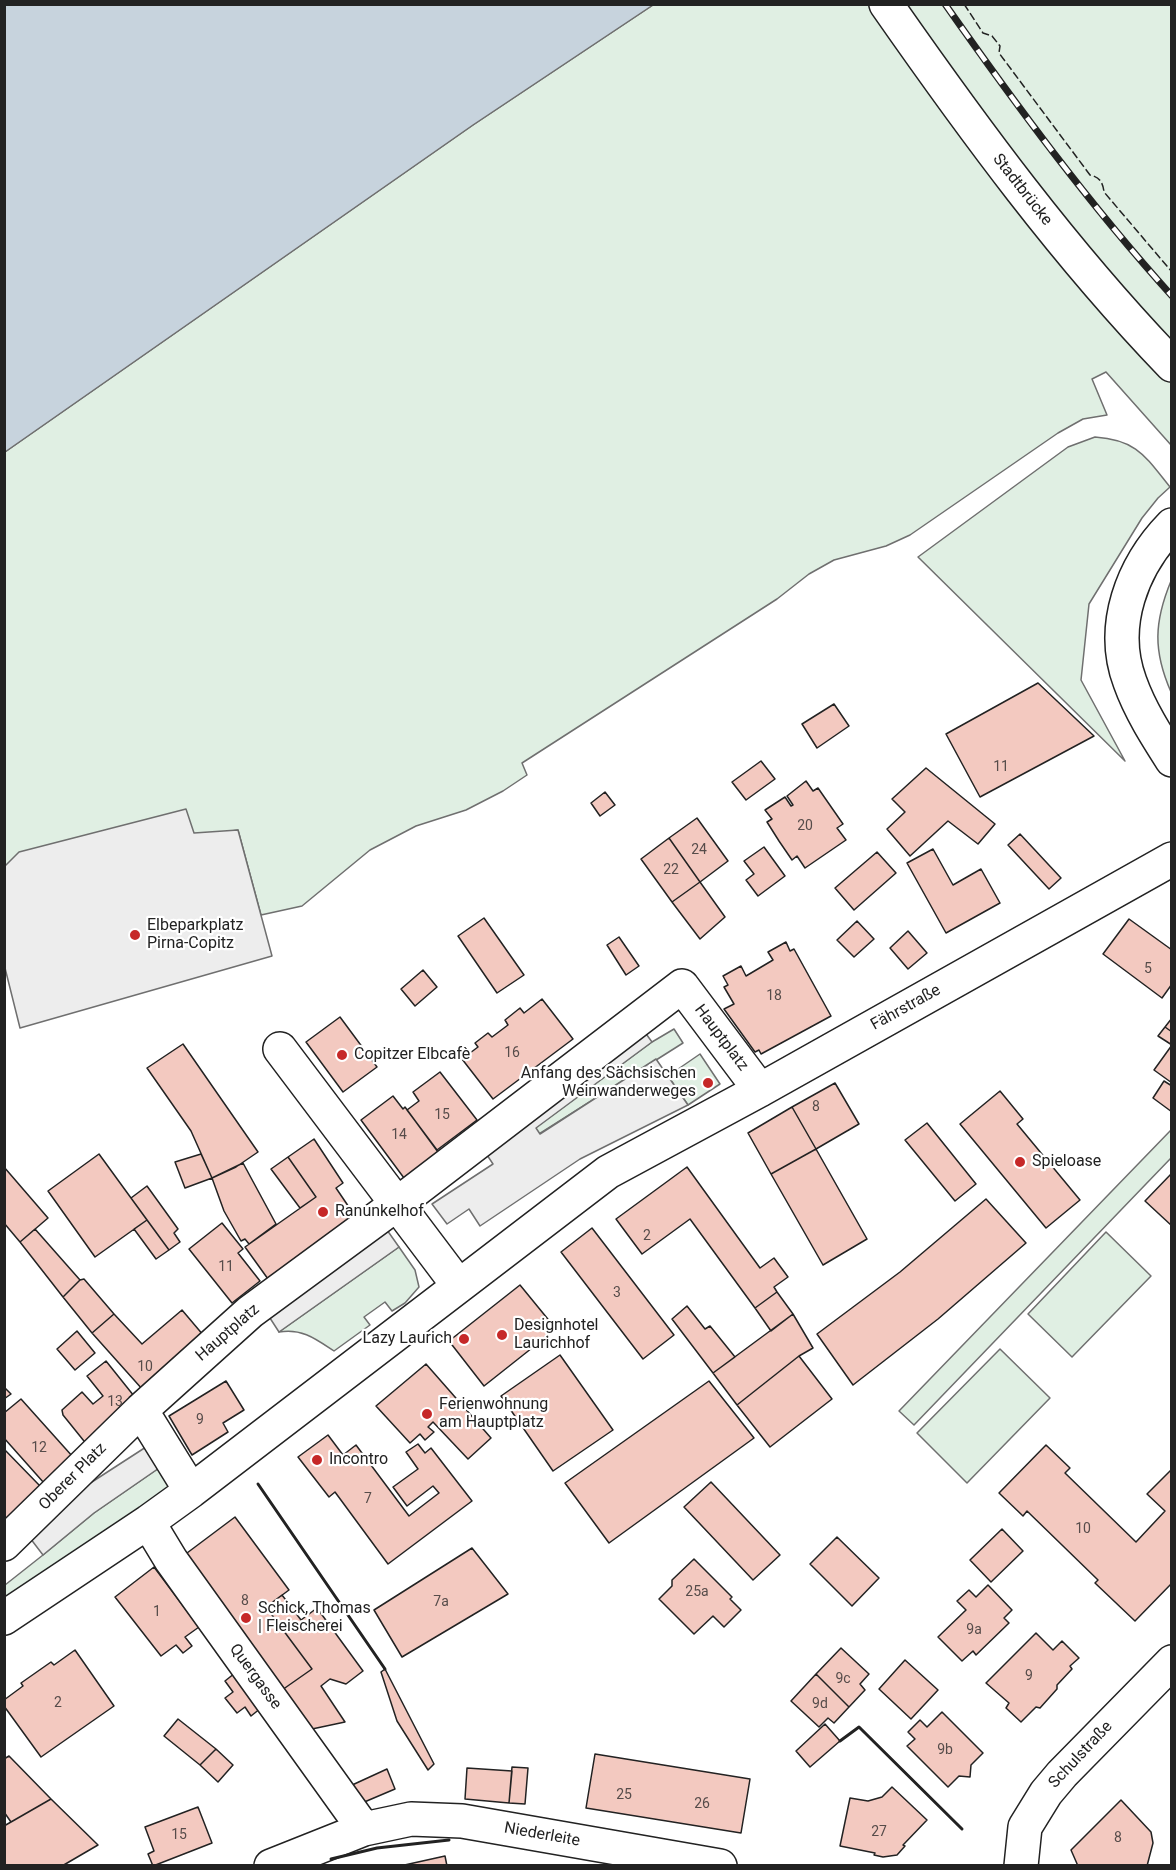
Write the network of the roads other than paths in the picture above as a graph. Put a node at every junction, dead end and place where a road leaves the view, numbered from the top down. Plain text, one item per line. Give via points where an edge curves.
1 (886, 4) edge
2 (1172, 365) edge
3 (1172, 525) edge
4 (1172, 760) edge
5 (1172, 859) edge
6 (280, 1049) dead end
7 (760, 1090) junction
8 (396, 1204) junction
9 (458, 1285) junction
10 (141, 1410) junction
11 (191, 1491) junction
12 (148, 1522) junction
13 (4, 1544) edge
14 (4, 1618) edge
15 (1172, 1662) edge
16 (364, 1829) junction
17 (271, 1866) edge
18 (720, 1866) edge
19 (1021, 1866) edge

1 - 2 street, Stadtbrücke via 1033,206
3 - 4 street via 1160,536 1133,581 1125,608 1122,643 1129,682
5 - 7 street, Fährstraße
6 - 8 street
7 - 8 street, Hauptplatz via 682,986
7 - 9 street, Hauptplatz via 608,1172
8 - 9 street
8 - 10 street, Hauptplatz via 250,1312
9 - 11 street, Hauptplatz
10 - 11 street
10 - 13 street, Oberer Platz
11 - 12 street, Hauptplatz
12 - 14 street
12 - 16 street, Quergasse via 171,1560
15 - 19 street, Schulstraße via 1046,1793 1026,1827
16 - 17 street, Niederleite
16 - 18 street, Niederleite via 411,1819 462,1821

